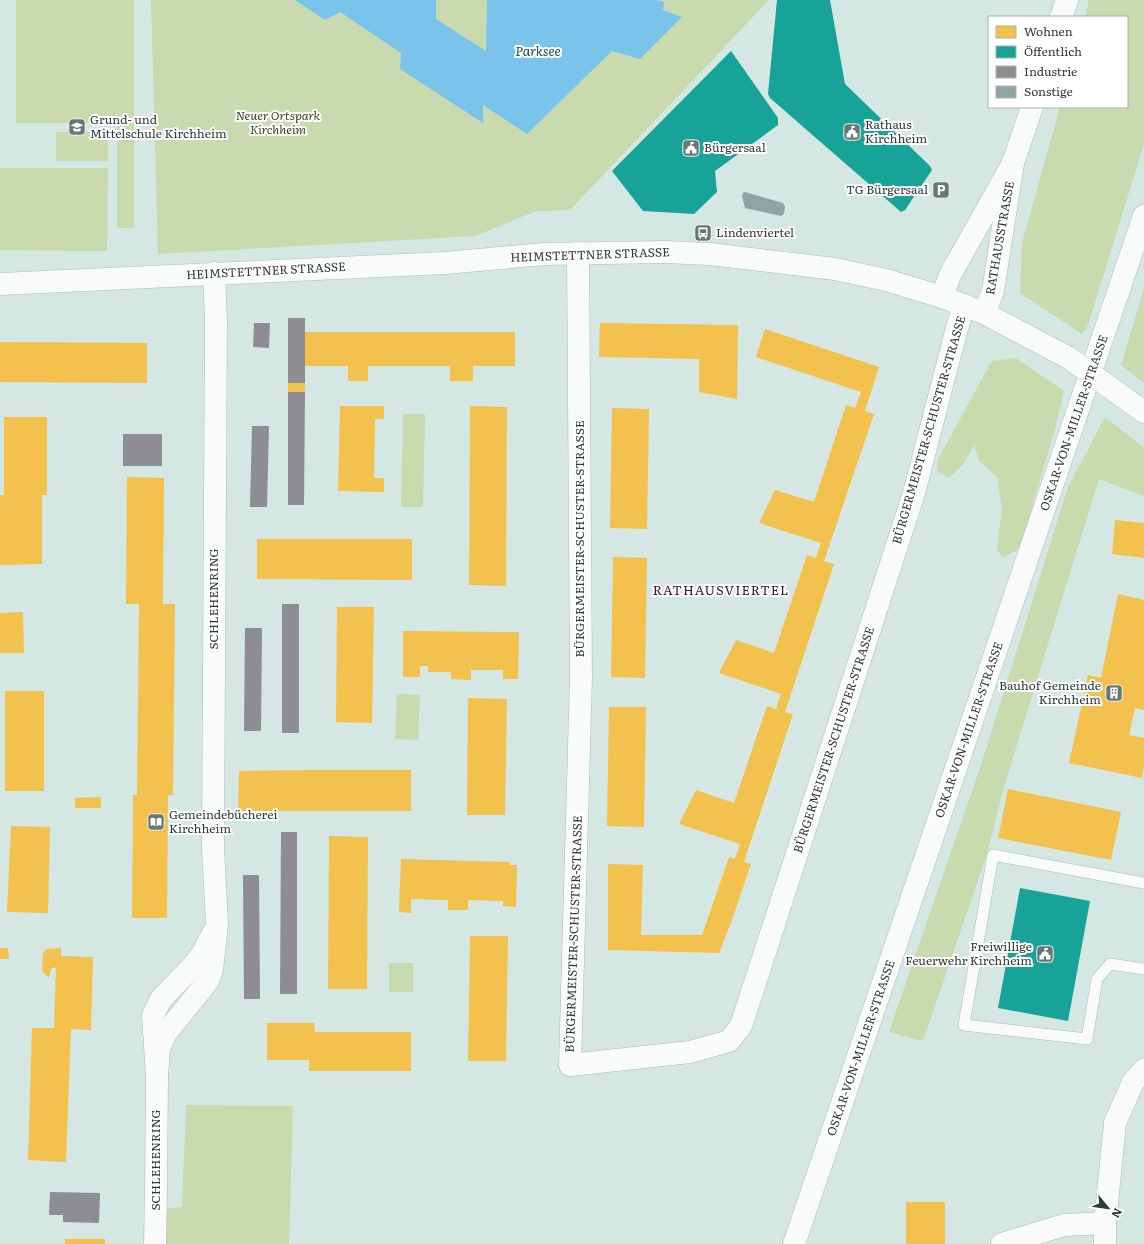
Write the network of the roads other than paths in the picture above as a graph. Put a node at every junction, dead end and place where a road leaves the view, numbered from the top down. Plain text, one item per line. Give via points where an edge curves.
1 (1067, 0) edge
2 (1061, 16) edge
3 (1032, 108) edge
4 (1013, 163) junction
5 (1144, 216) edge
6 (578, 253) junction
7 (214, 273) junction
8 (0, 284) edge
9 (942, 297) junction
10 (974, 309) junction
11 (1144, 412) edge
12 (1144, 883) edge
13 (1144, 969) edge
14 (1144, 1070) edge
15 (1105, 1234) edge
16 (155, 1244) edge
17 (794, 1244) edge
18 (1002, 1244) edge

1 - 2 street
3 - 4 street, RATHAUSSTRASSE
4 - 9 street, RATHAUSSTRASSE via 950,275
4 - 10 street, RATHAUSSTRASSE via 993,291
5 - 17 street, OSKAR-VON-MILLER-STRASSE
6 - 7 street, HEIMSTETTNER STRASSE via 444,263
6 - 9 street, HEIMSTETTNER STRASSE via 710,254 790,263 886,280
6 - 10 street, BÜRGERMEISTER-SCHUSTER-STRASSE via 581,677 570,1065 690,1052 729,1041 741,1026 914,493 957,328
7 - 8 street, HEIMSTETTNER STRASSE
7 - 16 street, SCHLEHENRING via 216,327 213,848 217,924 202,954 161,1000 153,1015 157,1077
9 - 10 street, HEIMSTETTNER STRASSE
10 - 11 street, HEIMSTETTNER STRASSE, bridge via 1069,358
12 - 13 lane via 993,855 964,1025 1087,1039 1097,979 1110,964
14 - 15 street via 1133,1082 1115,1123
15 - 18 street via 1064,1225

